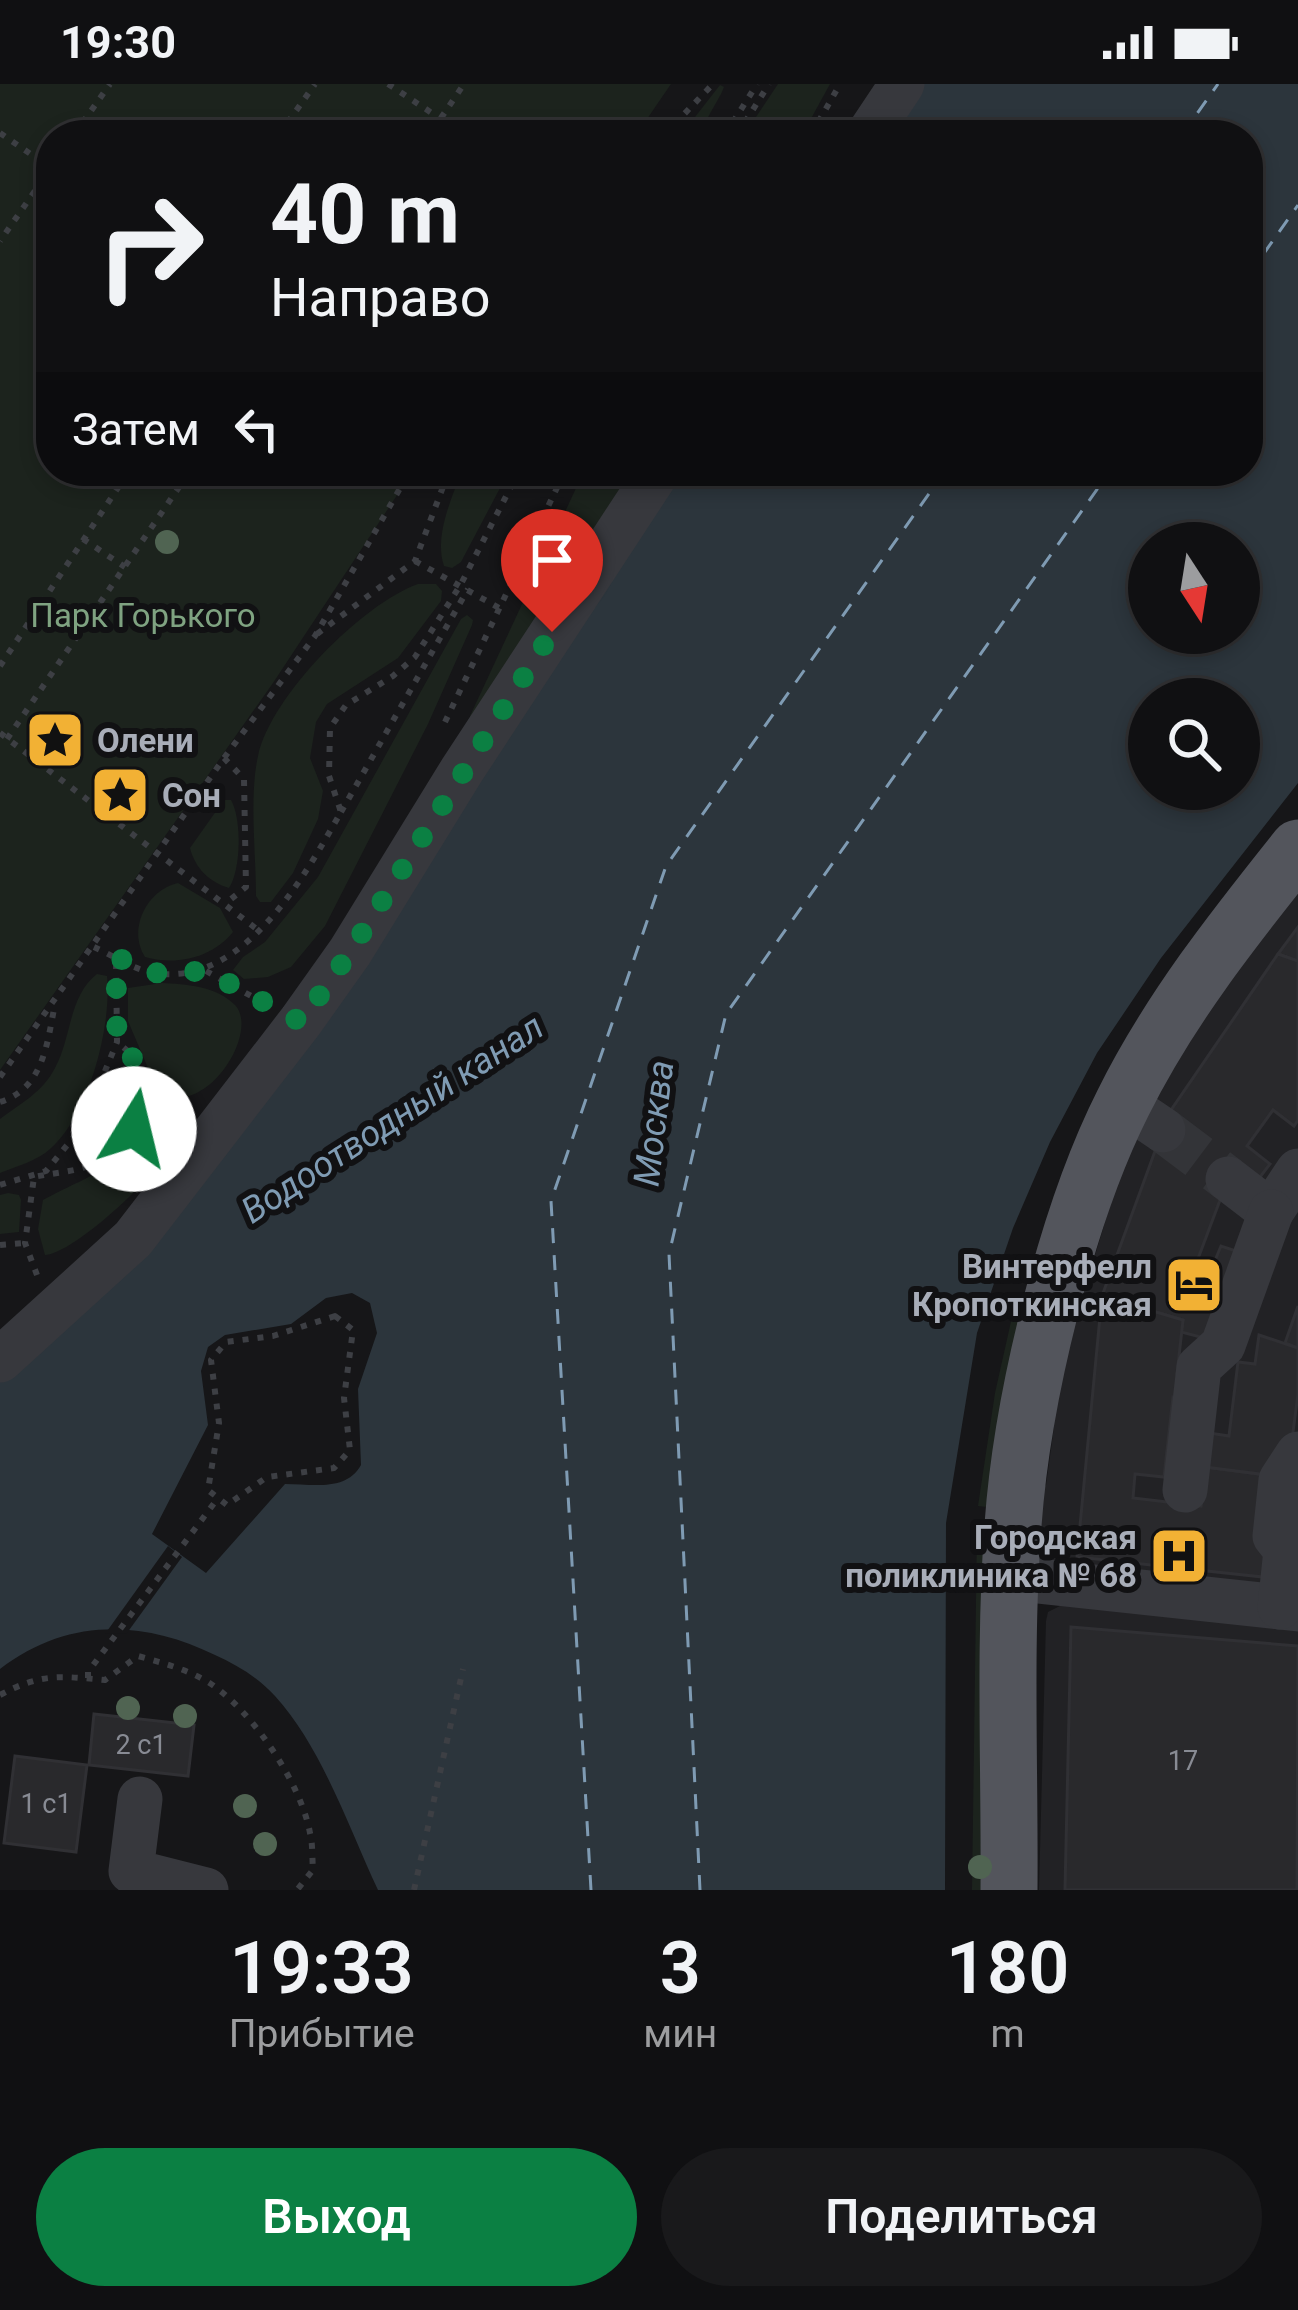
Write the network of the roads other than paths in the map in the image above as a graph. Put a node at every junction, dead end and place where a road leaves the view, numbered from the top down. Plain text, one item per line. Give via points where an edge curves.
1 (902, 84) edge
2 (878, 120) edge
3 (648, 486) edge
4 (1294, 861) edge
5 (1228, 1179) tunnel mouth
6 (1288, 1195) edge
7 (0, 1360) edge
8 (1298, 1454) edge
9 (1185, 1490) dead end
10 (1011, 1578) junction
11 (1289, 1608) edge
12 (140, 1798) dead end
13 (206, 1890) edge
14 (1010, 1890) edge

1 - 2 street
3 - 7 street via 301,1022 133,1239
4 - 10 main road via 1194,985 1143,1116 1078,1219 1026,1430
5 - 6 street
6 - 9 street via 1223,1345 1198,1367
8 - 11 street via 1282,1480 1275,1536 1286,1550
10 - 11 street
10 - 14 main road
12 - 13 street via 130,1871

